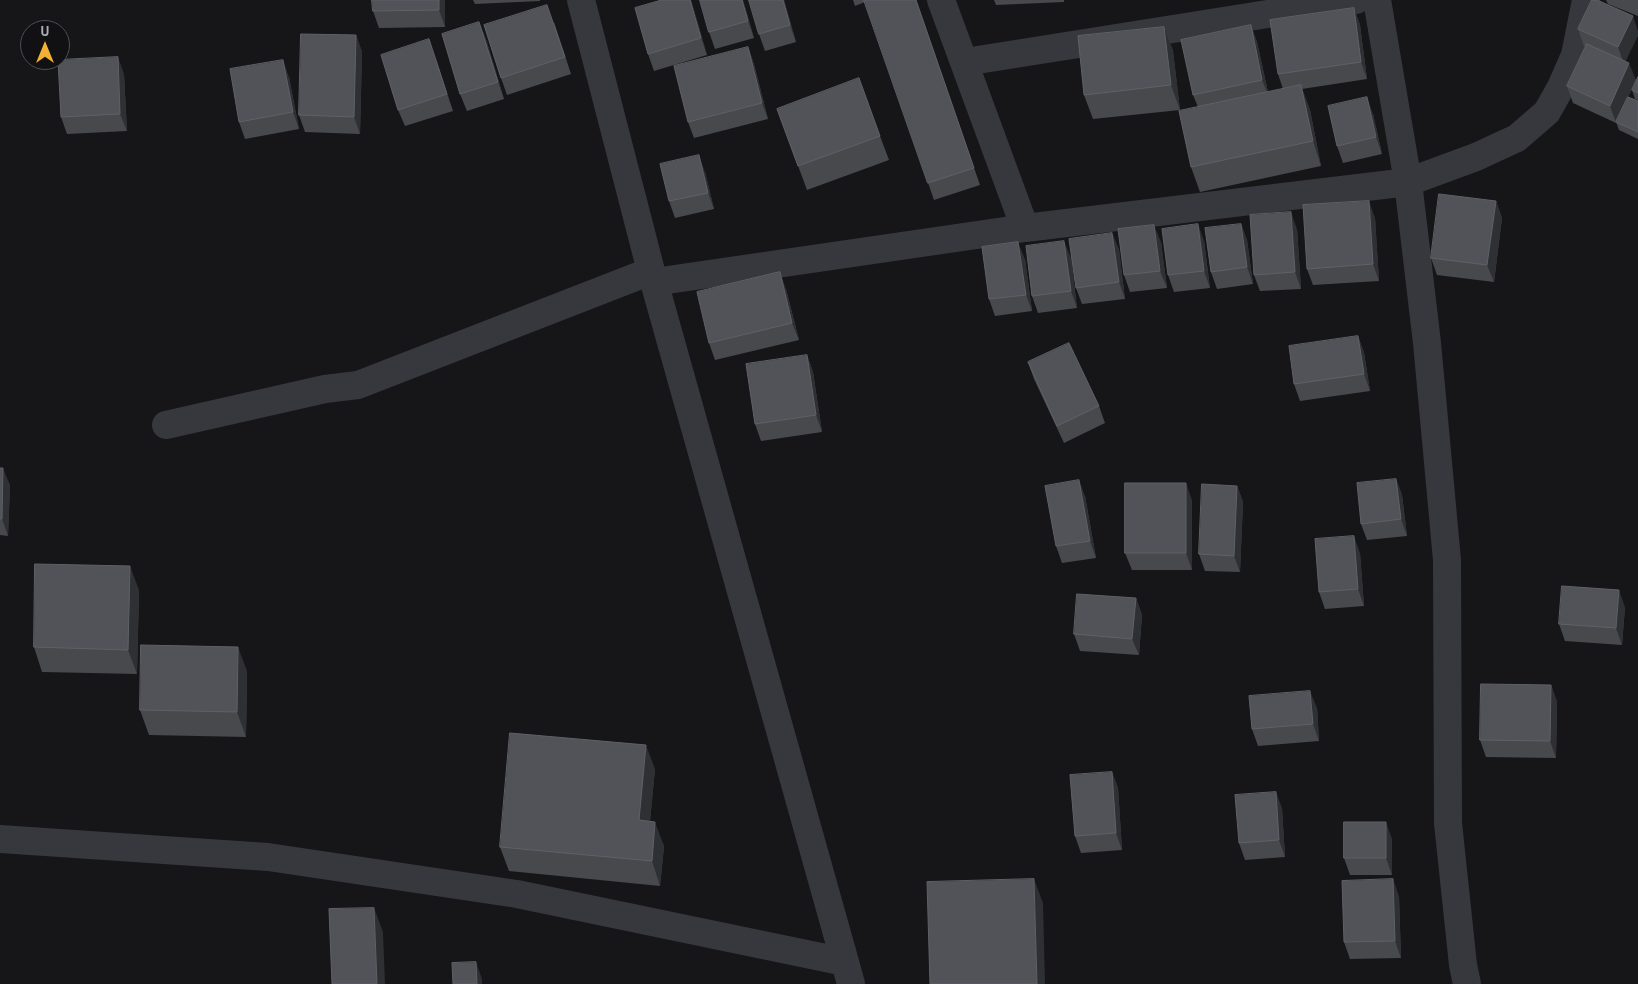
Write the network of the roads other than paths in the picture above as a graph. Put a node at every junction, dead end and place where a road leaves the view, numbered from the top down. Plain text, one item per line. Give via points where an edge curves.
1 (581, 0) edge
2 (941, 0) edge
3 (1356, 0) edge
4 (1377, 0) edge
5 (1586, 0) edge
6 (965, 62) junction
7 (1408, 182) junction
8 (1025, 228) junction
9 (652, 276) junction
10 (166, 425) dead end
11 (0, 839) edge
12 (848, 973) edge
13 (1467, 984) edge

1 - 9 street
2 - 6 street
3 - 6 street
4 - 7 street
5 - 7 street via 1575,55 1546,112 1517,138
6 - 8 street
7 - 8 street
7 - 13 street via 1447,560 1448,823
8 - 9 street
9 - 10 street via 358,385 325,388
9 - 12 street
11 - 12 street via 268,857 517,894

